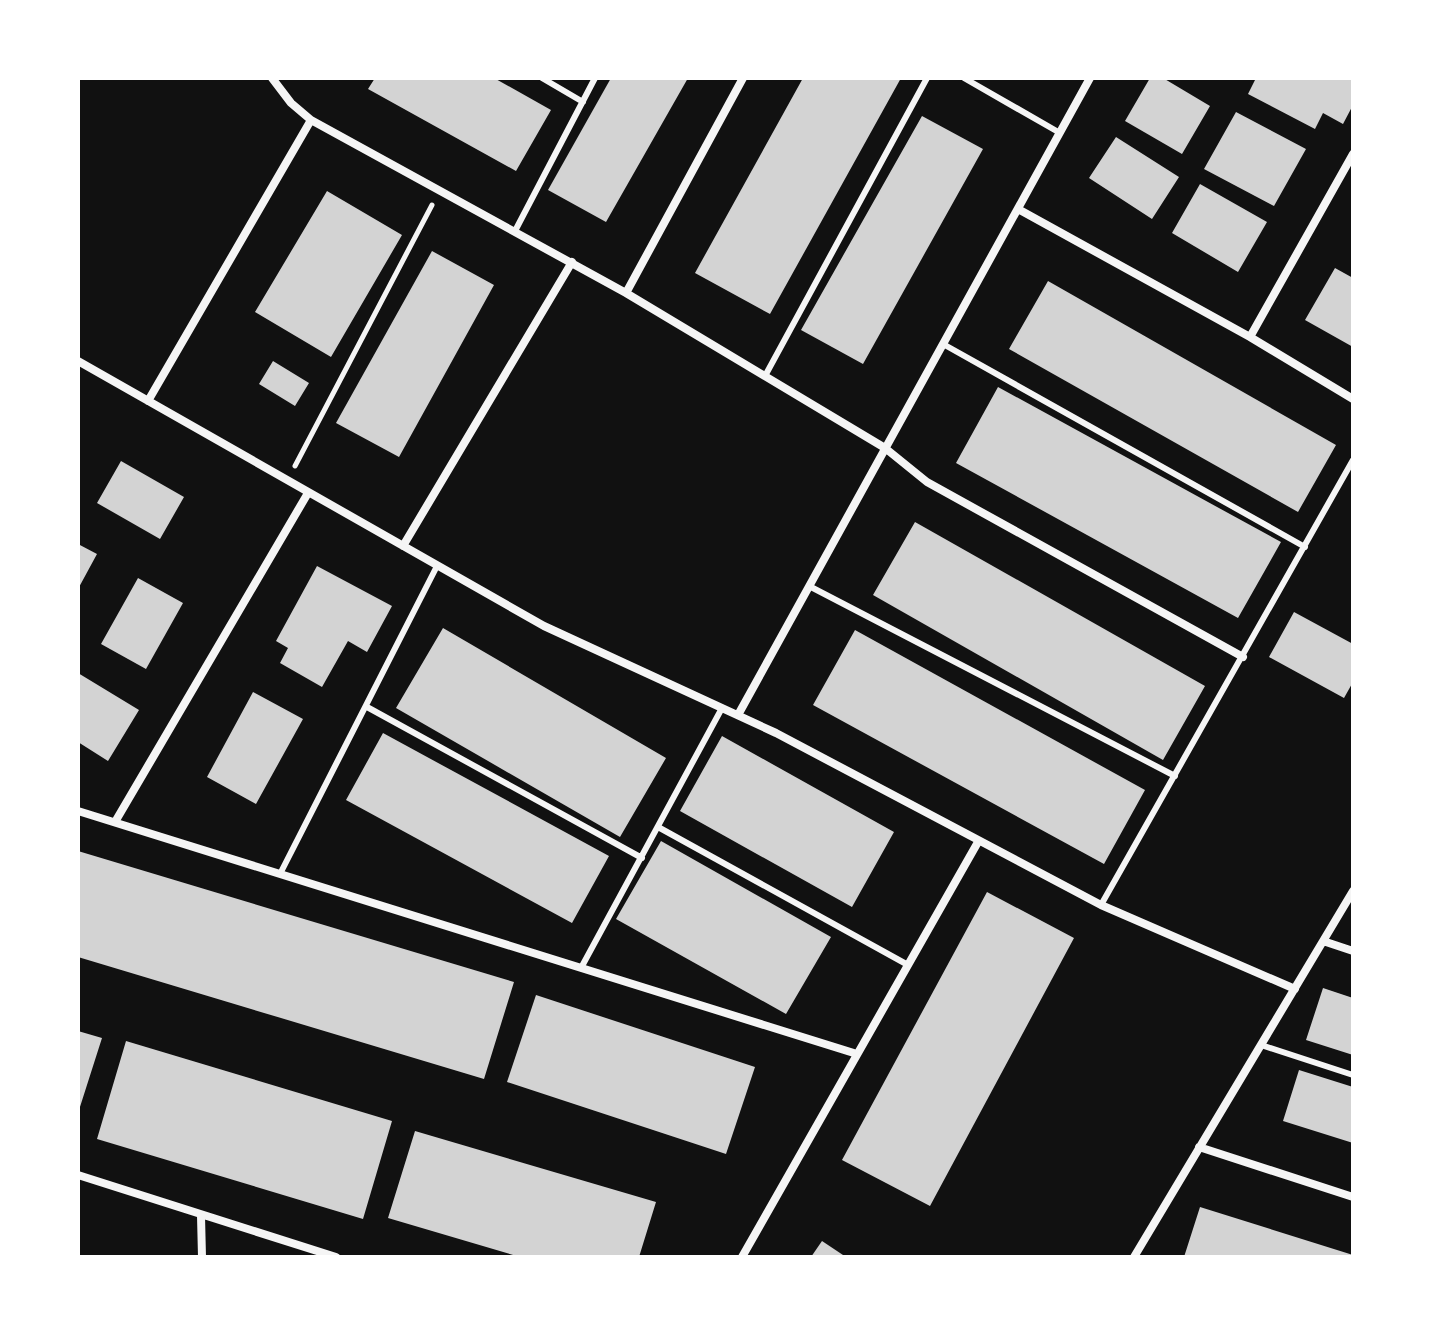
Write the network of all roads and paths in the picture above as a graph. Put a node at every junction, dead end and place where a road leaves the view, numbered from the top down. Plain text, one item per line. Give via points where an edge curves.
1 (272, 78) edge
2 (542, 78) edge
3 (595, 78) edge
4 (743, 78) edge
5 (927, 78) edge
6 (964, 78) edge
7 (1090, 78) edge
8 (583, 102) junction
9 (311, 120) junction
10 (1060, 133) junction
11 (1353, 154) edge
12 (440, 190) junction
13 (1018, 209) junction
14 (515, 231) junction
15 (572, 262) junction
16 (626, 293) junction
17 (1250, 337) junction
18 (943, 344) junction
19 (78, 361) edge
20 (765, 376) junction
21 (1353, 399) edge
22 (148, 401) junction
23 (885, 448) junction
24 (1353, 460) edge
25 (287, 481) junction
26 (308, 493) junction
27 (403, 546) junction
28 (1305, 547) junction
29 (437, 566) junction
30 (809, 586) junction
31 (1243, 657) junction
32 (367, 707) junction
33 (722, 708) junction
34 (738, 715) junction
35 (1175, 776) junction
36 (78, 811) edge
37 (115, 822) junction
38 (658, 827) junction
39 (978, 842) junction
40 (642, 858) junction
41 (280, 874) junction
42 (1353, 891) edge
43 (1101, 905) junction
44 (1323, 941) junction
45 (1353, 951) edge
46 (908, 965) junction
47 (581, 968) junction
48 (1295, 989) junction
49 (1261, 1045) junction
50 (857, 1054) junction
51 (1353, 1075) edge
52 (1199, 1147) junction
53 (78, 1175) edge
54 (1353, 1197) edge
55 (201, 1216) junction
56 (202, 1257) edge
57 (336, 1257) edge
58 (742, 1257) edge
59 (1134, 1257) edge

1 - 9 street
2 - 8 lane
3 - 8 lane
4 - 16 street
5 - 20 lane
6 - 10 lane
7 - 10 street
8 - 14 lane
9 - 12 street
9 - 22 street
10 - 13 street
11 - 17 street
12 - 14 street
12 - 25 path
13 - 17 street
13 - 18 street
14 - 15 street
15 - 16 street
15 - 27 street
16 - 20 street
17 - 21 street
18 - 23 street
18 - 28 lane
19 - 22 street
20 - 23 street
22 - 25 street
23 - 30 street
23 - 31 street via 927,482
24 - 28 lane
25 - 26 street
26 - 27 street
26 - 37 street
27 - 29 street
28 - 31 lane
29 - 32 lane
29 - 33 street via 544,626
30 - 34 street
30 - 35 lane
31 - 35 lane
32 - 40 lane
32 - 41 lane
33 - 34 street
33 - 38 lane
34 - 39 street
35 - 43 lane
36 - 37 street
37 - 41 street
38 - 40 lane
38 - 46 lane
39 - 43 street
39 - 46 street
40 - 47 lane
41 - 47 street
42 - 44 street
43 - 48 street
44 - 45 street
44 - 48 street
46 - 50 street
47 - 50 street
48 - 49 street
49 - 51 lane
49 - 52 street
50 - 58 street
52 - 54 street
52 - 59 street
53 - 55 street
55 - 56 street
55 - 57 street

